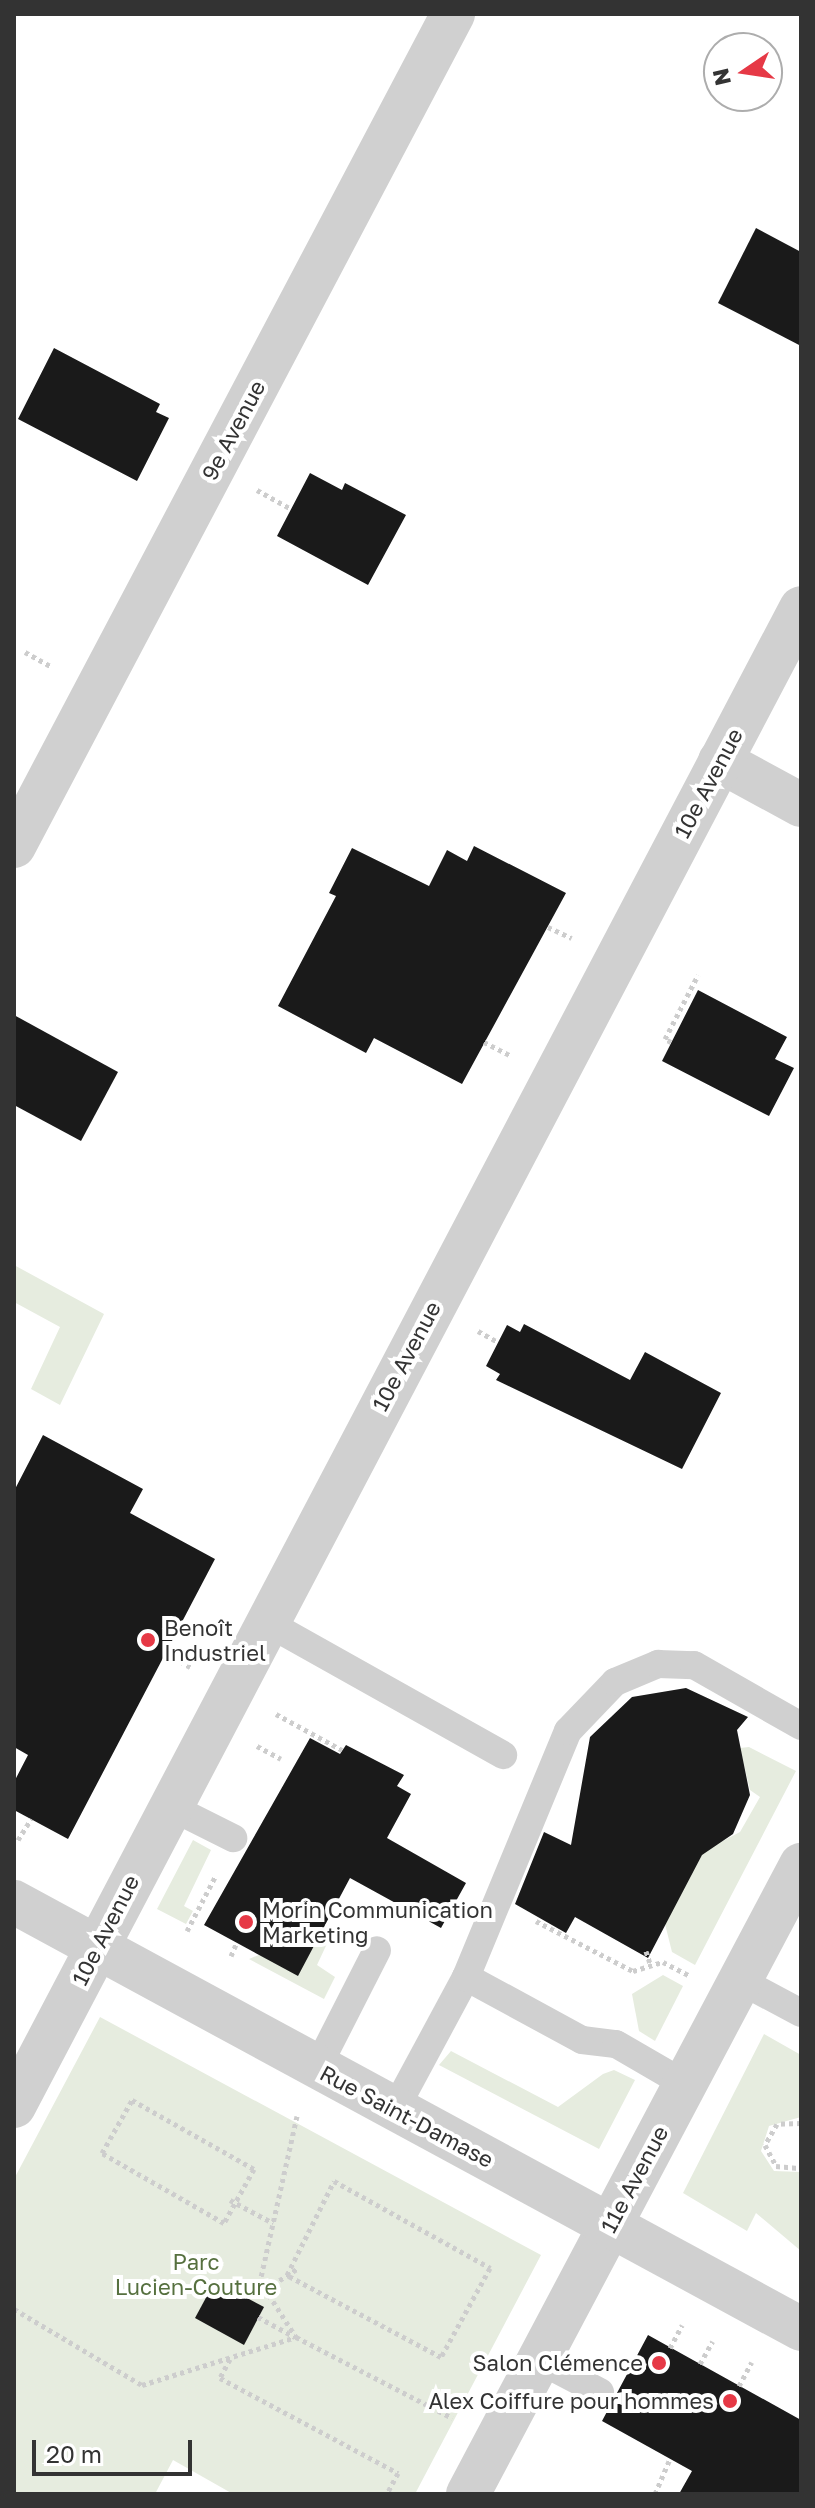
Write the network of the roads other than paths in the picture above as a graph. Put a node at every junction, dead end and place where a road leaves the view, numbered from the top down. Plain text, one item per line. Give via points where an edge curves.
1 (453, 14) edge
2 (801, 608) edge
3 (720, 761) junction
4 (801, 805) edge
5 (14, 846) edge
6 (266, 1622) junction
7 (801, 1726) edge
8 (503, 1755) dead end
9 (169, 1806) junction
10 (233, 1838) dead end
11 (801, 1865) edge
12 (14, 1902) edge
13 (96, 1948) junction
14 (377, 1950) dead end
15 (466, 1977) junction
16 (739, 1980) junction
17 (801, 2013) edge
18 (317, 2068) junction
19 (685, 2084) junction
20 (14, 2106) edge
21 (395, 2109) junction
22 (610, 2225) junction
23 (801, 2329) edge
24 (539, 2360) junction
25 (600, 2392) dead end
26 (468, 2494) edge

1 - 5 street, 9e Avenue
2 - 3 street, 10e Avenue
3 - 4 street
3 - 6 street, 10e Avenue
6 - 8 lane
6 - 9 street, 10e Avenue
7 - 15 lane via 694,1665 658,1664 615,1682 568,1731
9 - 10 lane
9 - 13 street, 10e Avenue
11 - 16 street, 11e Avenue
12 - 13 street, Rue Saint-Damase
13 - 18 street, Rue Saint-Damase
13 - 20 street, 10e Avenue
14 - 18 lane
15 - 19 lane via 582,2040 616,2044
15 - 21 lane
16 - 17 lane
16 - 19 street, 11e Avenue
18 - 21 street, Rue Saint-Damase
19 - 22 street, 11e Avenue
21 - 22 street, Rue Saint-Damase
22 - 23 street, Rue Saint-Damase
22 - 24 street, 11e Avenue
24 - 25 lane
24 - 26 street, 11e Avenue

